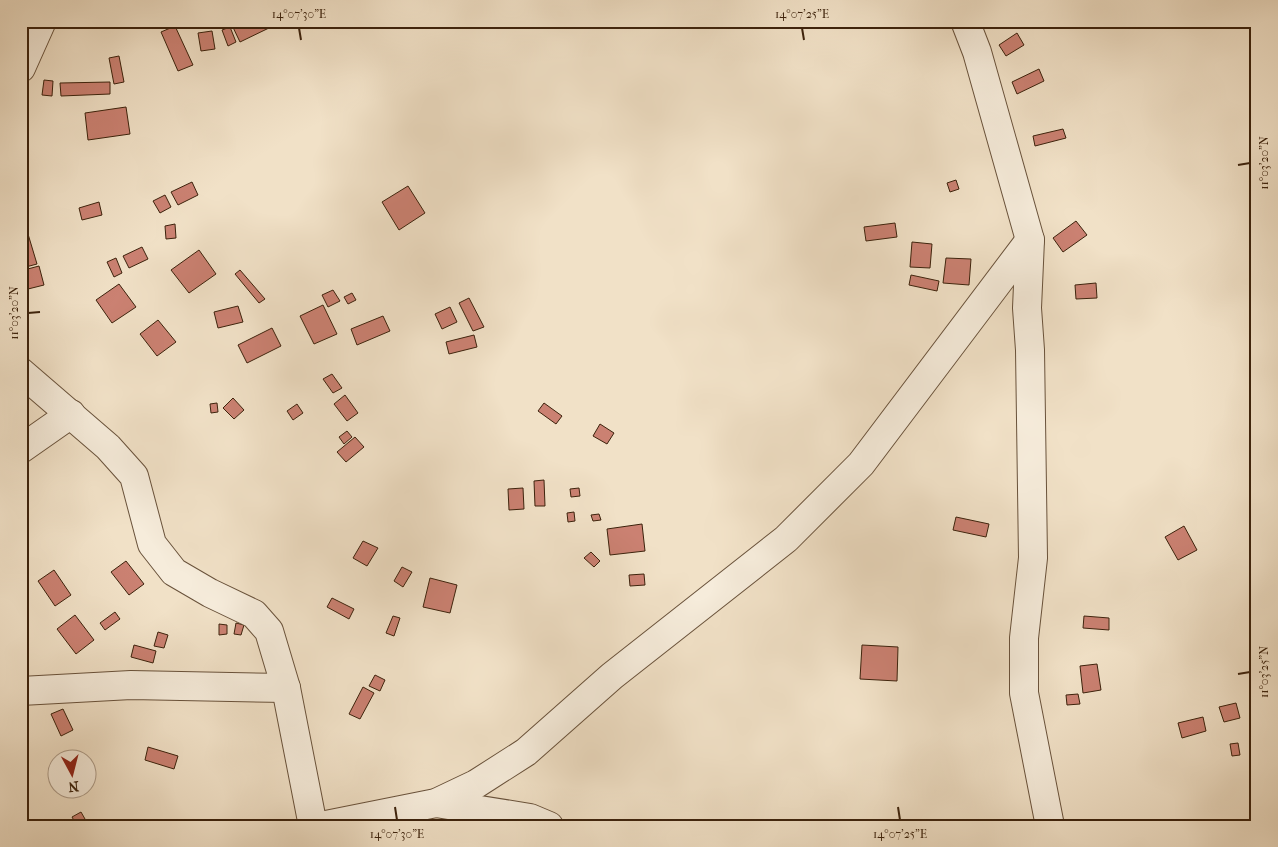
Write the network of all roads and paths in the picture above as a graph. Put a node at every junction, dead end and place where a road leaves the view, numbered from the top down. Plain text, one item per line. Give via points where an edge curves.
1 (42, 21) edge
2 (965, 21) edge
3 (21, 68) edge
4 (1030, 240) junction
5 (21, 372) edge
6 (71, 414) junction
7 (21, 449) edge
8 (286, 688) junction
9 (21, 691) edge
10 (436, 803) junction
11 (313, 826) edge
12 (321, 826) edge
13 (549, 826) edge
14 (1050, 826) edge

1 - 3 street
2 - 4 street via 980,61
4 - 10 street via 861,464 786,539 612,676 526,752 476,784
4 - 14 street via 1027,308 1034,558 1024,638 1024,693
5 - 6 street
6 - 7 street
6 - 8 street via 134,476 152,544 174,572 254,614 269,631
8 - 9 street via 131,685
8 - 11 street
10 - 12 street
10 - 13 street via 530,818

